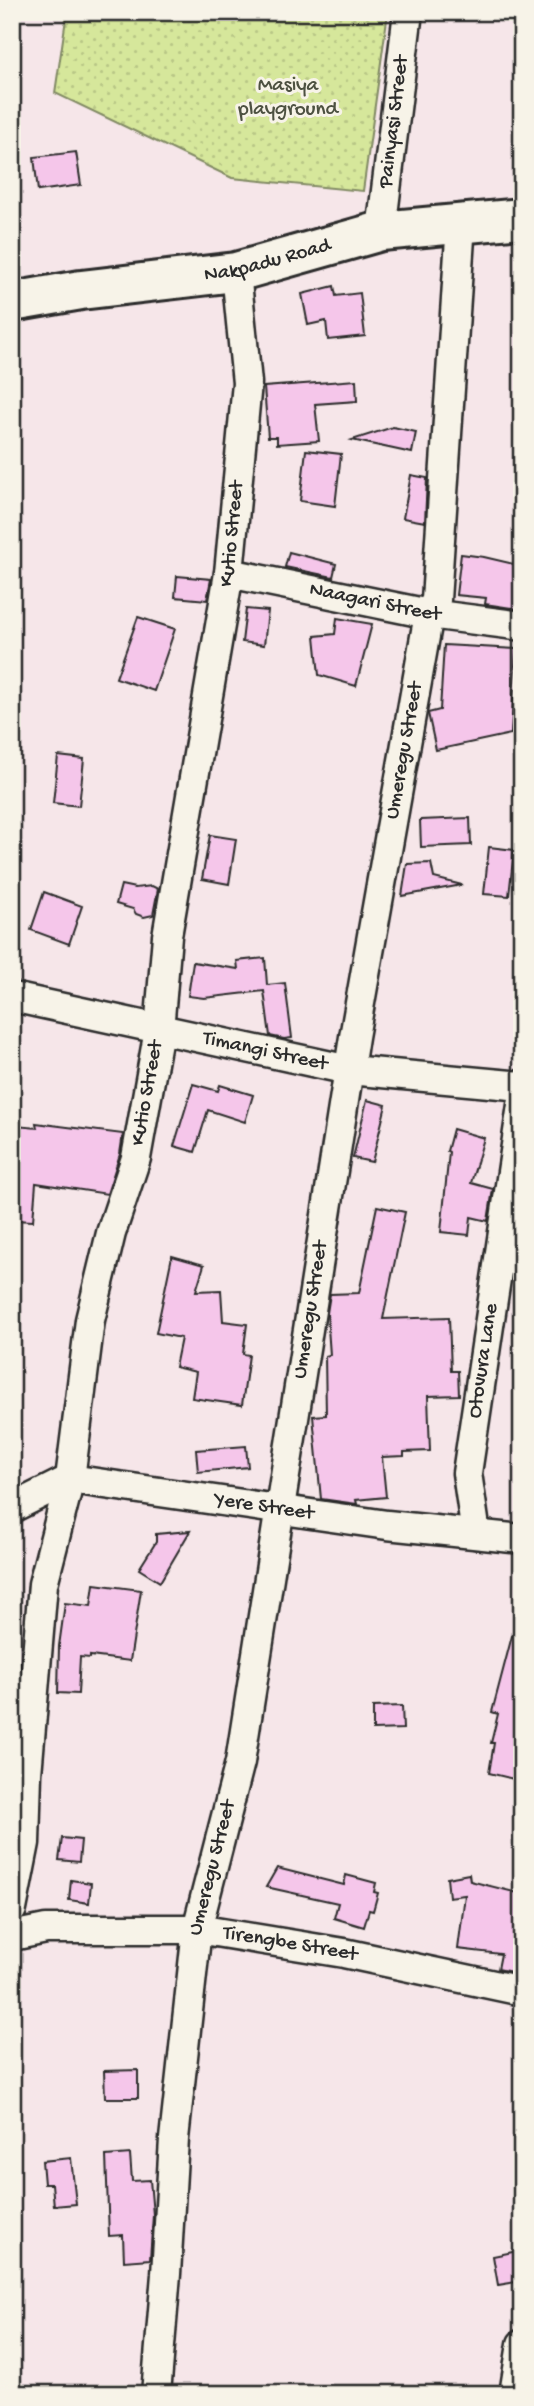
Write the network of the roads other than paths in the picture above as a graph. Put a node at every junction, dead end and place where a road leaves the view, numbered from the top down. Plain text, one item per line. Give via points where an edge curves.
1 (408, 12) edge
2 (522, 218) edge
3 (461, 223) junction
4 (381, 231) junction
5 (236, 272) junction
6 (12, 302) edge
7 (229, 573) junction
8 (429, 614) junction
9 (522, 626) edge
10 (12, 997) edge
11 (159, 1030) junction
12 (349, 1070) junction
13 (522, 1087) edge
14 (522, 1105) edge
15 (69, 1479) junction
16 (12, 1508) edge
17 (281, 1511) junction
18 (476, 1534) junction
19 (522, 1539) edge
20 (12, 1909) edge
21 (197, 1929) junction
22 (12, 1936) edge
23 (522, 1991) edge
24 (522, 2344) edge
25 (156, 2394) edge
26 (514, 2394) edge

1 - 4 street, Painyasi Street
2 - 3 street, Nakpadu Road
3 - 4 street, Nakpadu Road
3 - 8 street, Umeregu Street via 436,600
4 - 5 street, Nakpadu Road
5 - 6 street, Nakpadu Road
5 - 7 street, Kutio Street via 247,383
7 - 8 street, Naagari Street
7 - 11 street, Kutio Street via 167,936
8 - 9 street, Naagari Street
8 - 12 street, Umeregu Street
10 - 11 street, Timangi Street
11 - 12 street, Timangi Street
11 - 15 street, Kutio Street via 136,1158 111,1233 90,1320
12 - 13 street, Timangi Street
12 - 17 street, Umeregu Street
14 - 18 street, Otovura Lane via 467,1473
15 - 16 street
15 - 17 street, Yere Street
15 - 20 street, Kutio Street via 43,1584 24,1843
17 - 18 street, Yere Street
17 - 21 street, Umeregu Street via 240,1762
18 - 19 street, Yere Street
21 - 22 street, Tirengbe Street via 46,1928
21 - 23 street, Tirengbe Street via 344,1953
21 - 25 street, Umeregu Street via 174,2138
24 - 26 street

